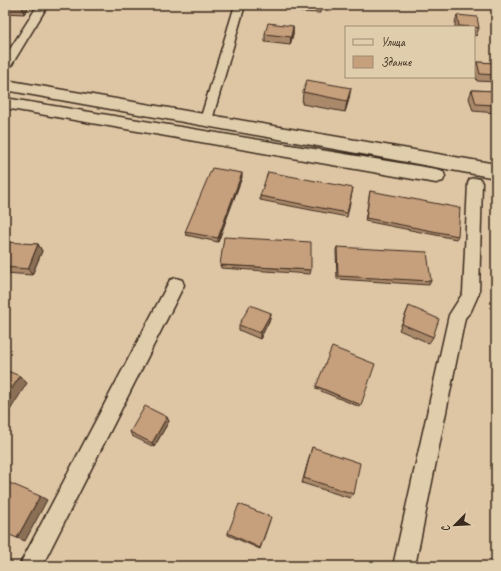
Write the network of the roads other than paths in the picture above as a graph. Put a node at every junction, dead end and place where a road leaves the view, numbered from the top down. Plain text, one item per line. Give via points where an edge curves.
1 (43, 5) edge
2 (240, 5) edge
3 (5, 66) edge
4 (5, 85) edge
5 (5, 104) edge
6 (206, 120) junction
7 (496, 171) edge
8 (475, 183) junction
9 (496, 186) edge
10 (176, 285) dead end
11 (30, 566) edge
12 (404, 566) edge

1 - 3 street
2 - 6 street
4 - 6 main road
5 - 8 main road
6 - 7 main road
8 - 9 main road
8 - 12 street via 471,293 457,315
10 - 11 street

